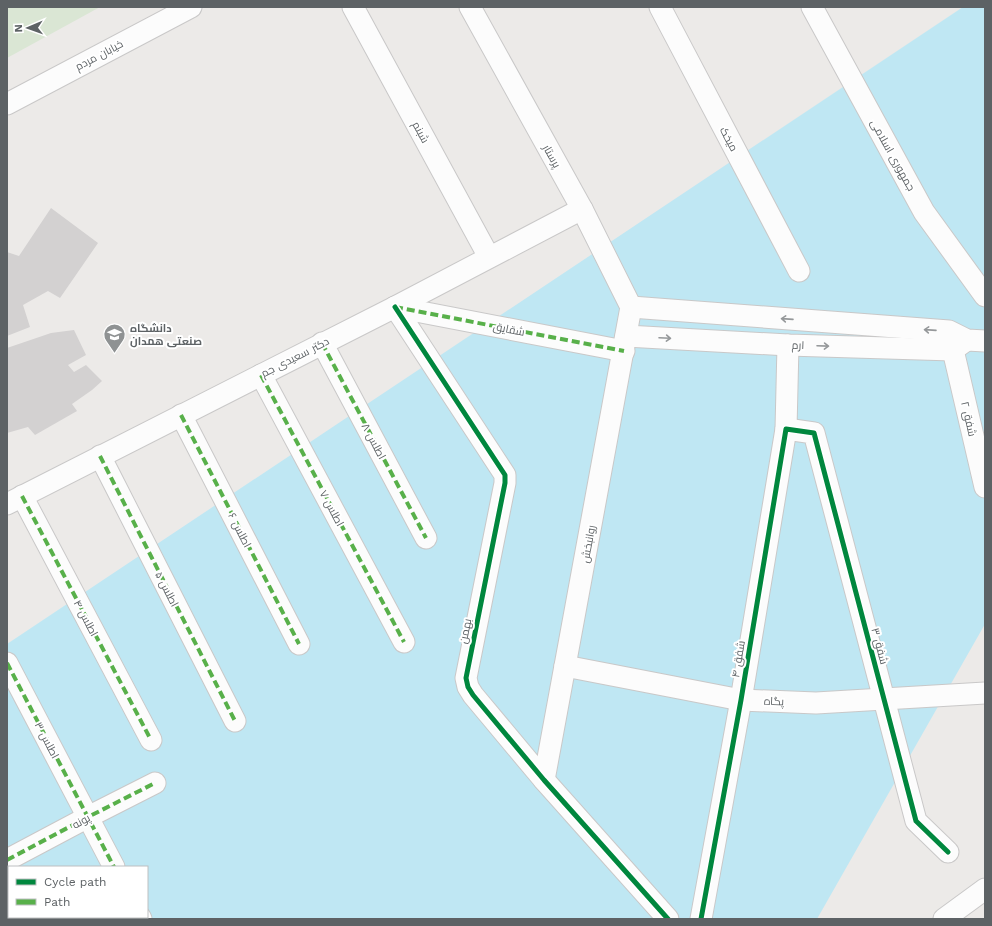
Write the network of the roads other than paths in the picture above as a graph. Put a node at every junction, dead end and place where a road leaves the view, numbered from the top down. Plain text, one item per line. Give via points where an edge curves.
1 (191, 7) edge
2 (353, 7) edge
3 (470, 7) edge
4 (660, 7) edge
5 (812, 7) edge
6 (7, 104) edge
7 (582, 209) junction
8 (489, 257) junction
9 (799, 271) dead end
10 (985, 296) edge
11 (395, 307) junction
12 (631, 307) junction
13 (322, 343) junction
14 (625, 344) junction
15 (969, 344) edge
16 (788, 345) junction
17 (261, 375) junction
18 (181, 415) junction
19 (786, 429) junction
20 (100, 456) junction
21 (985, 488) edge
22 (14, 500) edge
23 (426, 538) dead end
24 (404, 642) dead end
25 (299, 644) dead end
26 (7, 663) edge
27 (565, 666) junction
28 (985, 693) edge
29 (884, 699) junction
30 (741, 700) junction
31 (234, 721) dead end
32 (151, 740) dead end
33 (544, 780) junction
34 (155, 783) dead end
35 (88, 817) junction
36 (948, 852) dead end
37 (9, 862) edge
38 (113, 866) edge
39 (985, 889) edge
40 (668, 919) edge
41 (701, 919) edge
42 (944, 919) edge

1 - 6 street, خیابان مردم
2 - 8 street, شبنم
3 - 7 street, پرستار
4 - 9 street, میخک
5 - 10 street, جمهوری اسلامی via 924,212
7 - 8 street, دکتر سعیدی جم
7 - 12 street, پرستار
8 - 11 street, دکتر سعیدی جم
11 - 13 street, دکتر سعیدی جم
11 - 14 street, شقایق
11 - 33 street, بهمن via 505,474 466,678 473,695
12 - 14 street, روانبخش
15 -> 12 street via 949,331
13 - 17 street, دکتر سعیدی جم
13 - 23 street, اطلس ۸
14 -> 16 street, ارم
14 - 27 street, روانبخش
16 -> 15 street, ارم
15 - 21 street, شفق ۲
16 - 19 street, شفق ۴
17 - 18 street, دکتر سعیدی جم
17 - 24 street, اطلس ۷
18 - 20 street, دکتر سعیدی جم
18 - 25 street, اطلس ۶
19 - 29 street, شفق ۳ via 814,433
19 - 30 street, شفق ۴
20 - 22 street, دکتر سعیدی جم
20 - 31 street, اطلس ۵
22 - 32 street, اطلس ۴
26 - 35 street, اطلس ۳
27 - 30 street, پگاه
27 - 33 street, روانبخش
28 - 29 street, پگاه
29 - 30 street, پگاه via 816,703
29 - 36 street, شفق ۳ via 916,821
30 - 41 street, شفق ۴
33 - 40 street, بهمن
34 - 35 street, پونه
35 - 37 street, پونه
35 - 38 street, اطلس ۳
39 - 42 street

